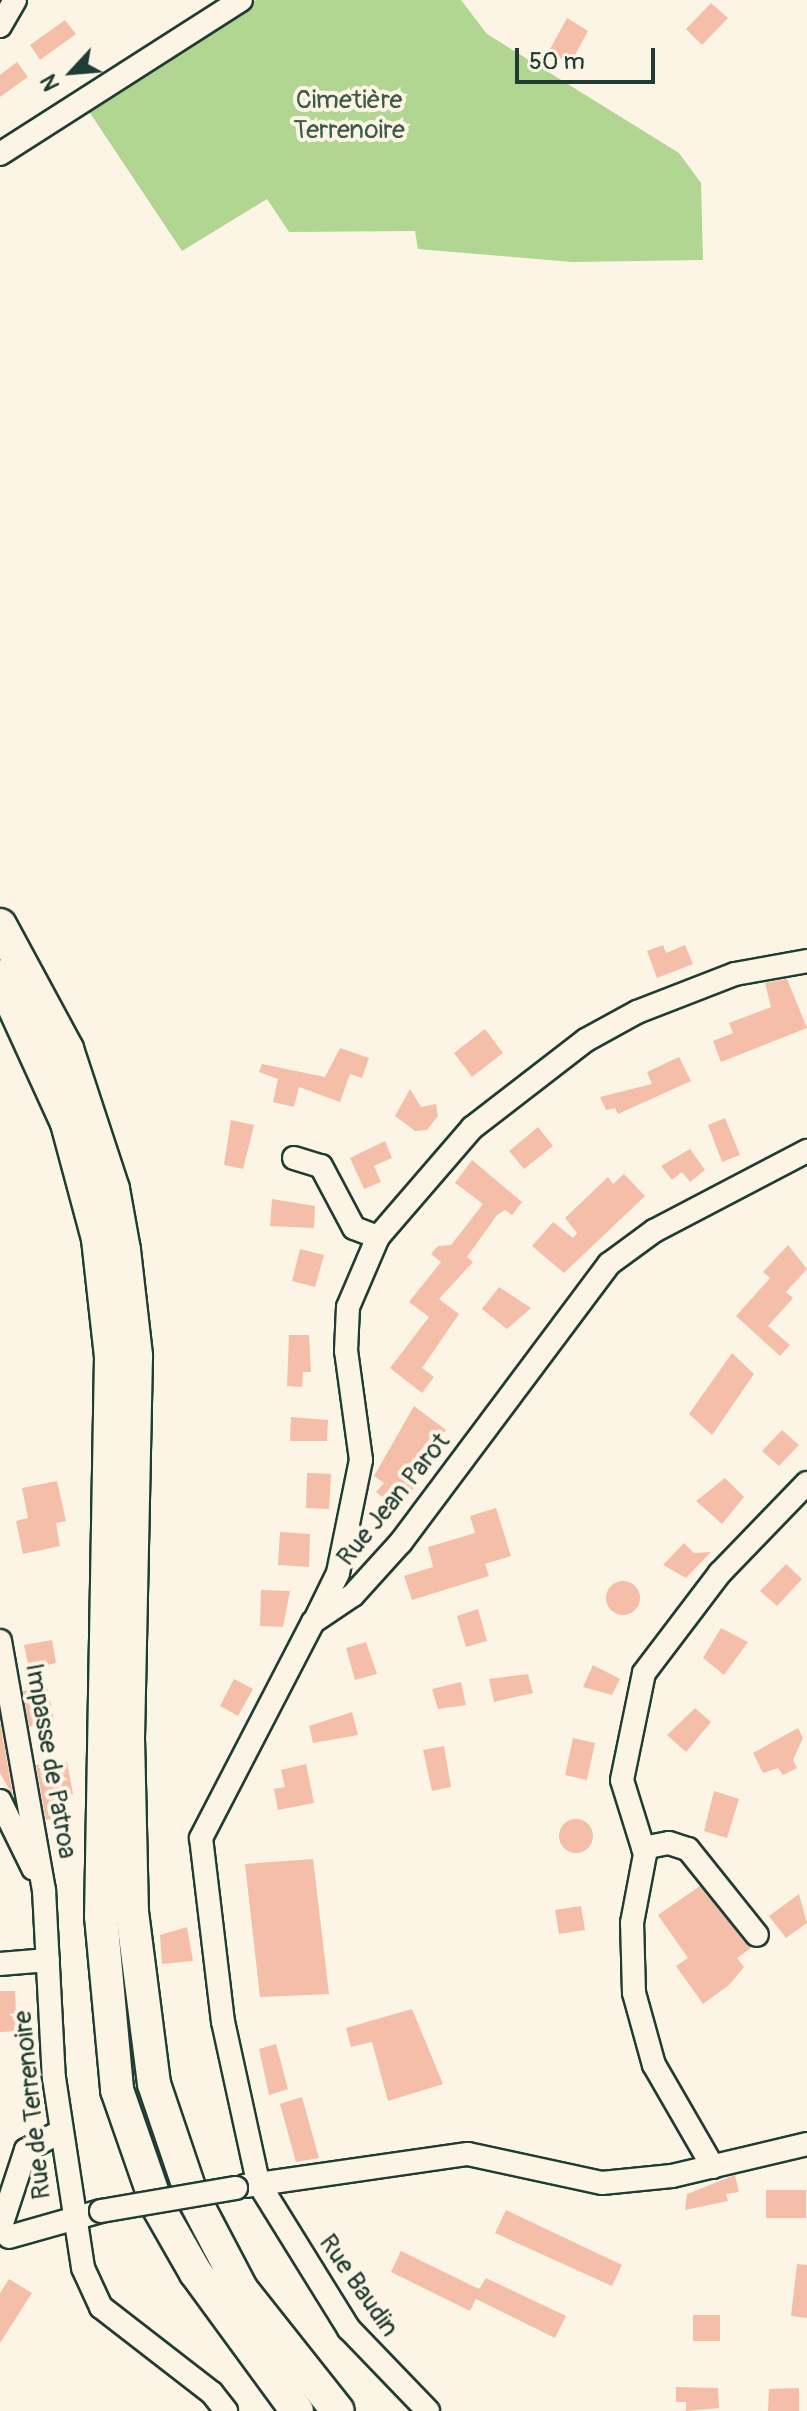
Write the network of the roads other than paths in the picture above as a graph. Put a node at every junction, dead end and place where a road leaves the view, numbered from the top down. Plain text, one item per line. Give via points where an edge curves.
1 (15, 0) edge
2 (241, 0) edge
3 (0, 26) edge
4 (0, 154) edge
5 (0, 925) edge
6 (807, 961) edge
7 (0, 976) edge
8 (807, 1151) edge
9 (294, 1158) dead end
10 (378, 1237) junction
11 (807, 1483) edge
12 (313, 1622) junction
13 (0, 1641) edge
14 (0, 1801) edge
15 (643, 1848) junction
16 (44, 1890) junction
17 (757, 1935) dead end
18 (48, 1960) junction
19 (0, 1964) edge
20 (61, 2131) junction
21 (807, 2144) edge
22 (713, 2167) junction
23 (258, 2182) junction
24 (73, 2217) junction
25 (2, 2238) edge
26 (196, 2273) junction
27 (226, 2411) edge
28 (281, 2411) edge
29 (297, 2411) edge
30 (338, 2411) edge
31 (428, 2411) edge

1 - 3 street
2 - 4 street
5 - 30 highway via 67,1049 113,1189 124,1250 136,1356 128,1738 132,1912 154,2084 191,2193 242,2290
6 - 10 street via 710,982 586,1040 472,1128
7 - 26 highway via 62,1111 98,1239 111,1357 102,1757 105,2003 117,2090 157,2205
8 - 12 street, Rue Jean Parot via 654,1231 609,1264 401,1542 353,1595
9 - 10 street via 321,1166 354,1228
10 - 12 street via 348,1307 346,1351 361,1460 338,1573
11 - 15 street via 720,1573 644,1673 622,1780
12 - 23 street, Rue Jean Parot via 201,1838 223,2022
13 - 16 street, Impasse de Patroa
14 - 16 street
15 - 17 street via 669,1843 688,1849
15 - 22 street via 634,1993 654,2065
16 - 18 street, Rue de Terrenoire
18 - 19 street
18 - 20 street, Rue de Terrenoire
20 - 24 street, Rue de Terrenoire
20 - 25 street via 26,2150
21 - 22 street, Rue de Terrenoire
22 - 23 street, Rue de Terrenoire via 602,2183 468,2154
23 - 24 street, Rue de Terrenoire, bridge
23 - 31 street, Rue Baudin via 342,2319
24 - 25 street
24 - 27 street, Rue de Terrenoire via 83,2268 101,2307 212,2393
26 - 28 highway
26 - 29 highway

